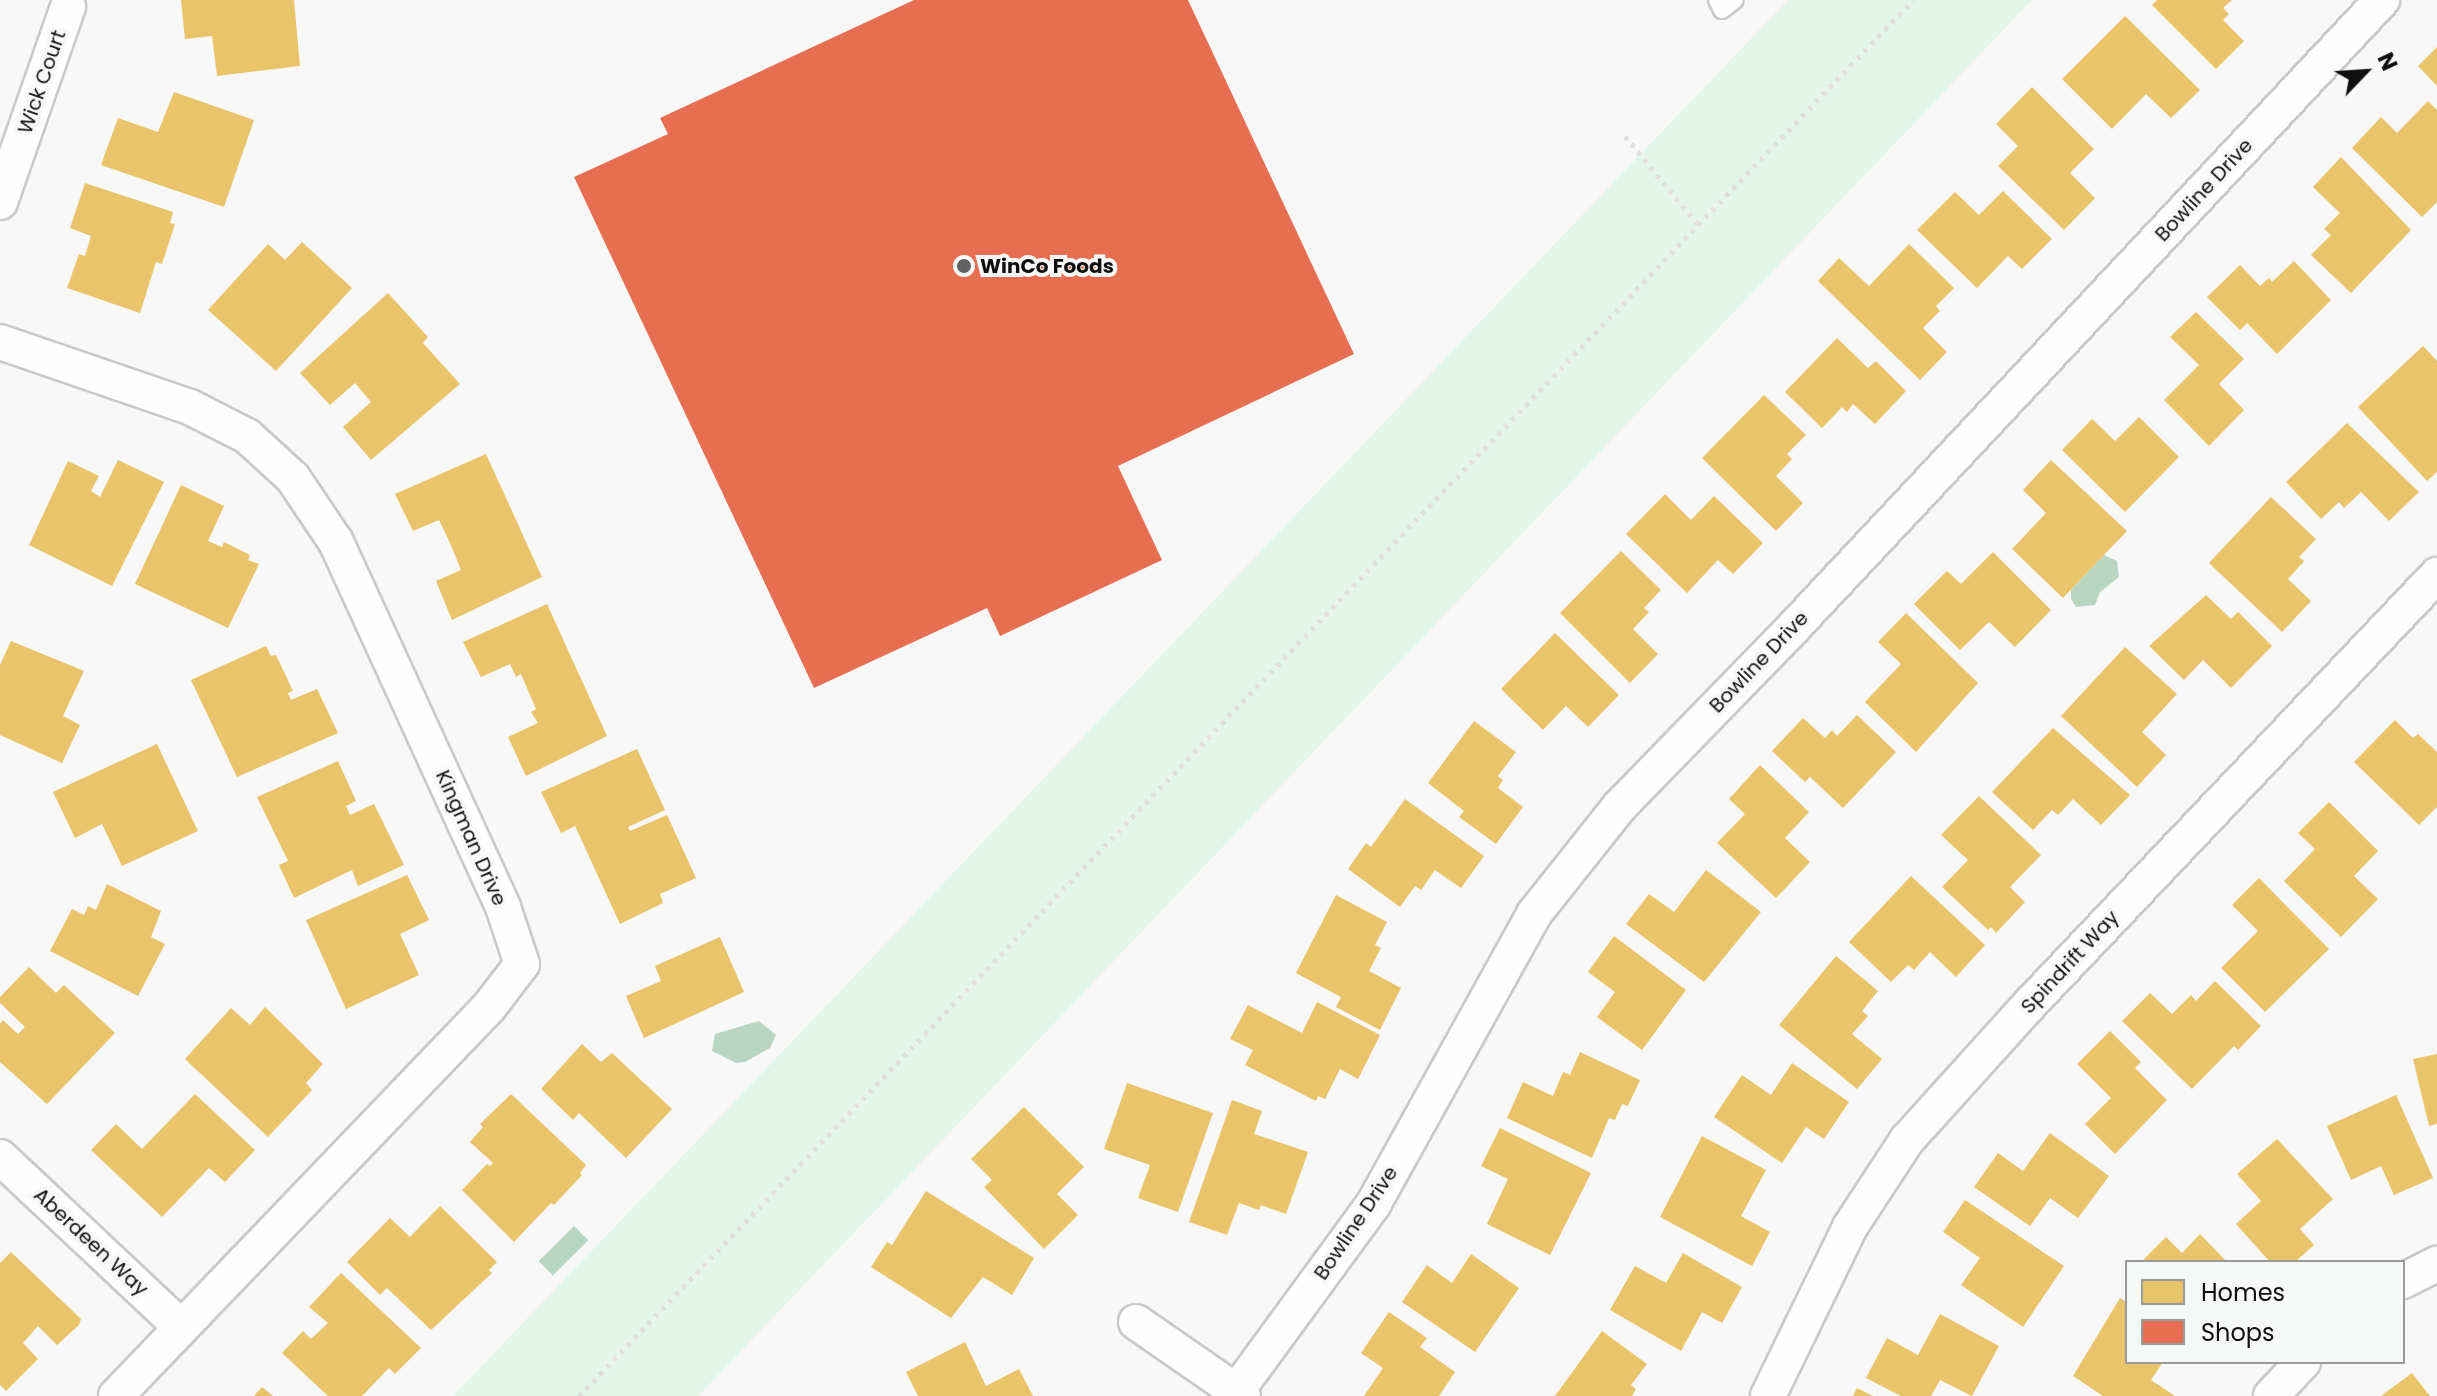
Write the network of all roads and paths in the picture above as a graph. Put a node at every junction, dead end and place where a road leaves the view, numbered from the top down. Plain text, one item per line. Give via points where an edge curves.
1 (1717, 0) edge
2 (1735, 0) edge
3 (1913, 0) edge
4 (2382, 0) edge
5 (68, 7) dead end
6 (1625, 136) dead end
7 (0, 202) edge
8 (1698, 225) junction
9 (0, 342) edge
10 (2437, 575) edge
11 (0, 1157) edge
12 (2437, 1264) edge
13 (2405, 1280) edge
14 (1136, 1322) dead end
15 (181, 1327) junction
16 (2301, 1364) edge
17 (1237, 1394) edge
18 (116, 1396) edge
19 (579, 1396) edge
20 (1768, 1396) edge
21 (2271, 1396) edge

1 - 2 lane via 1722,10
3 - 8 path
4 - 17 street, Bowline Drive via 1620,806 1534,914 1374,1203
5 - 7 street, Wick Court
6 - 8 path
8 - 19 path
9 - 15 street, Kingman Drive via 190,407 247,436 293,478 336,542 503,907 522,964 489,1007
10 - 20 street, Spindrift Way via 1907,1140 1850,1227
11 - 15 street, Aberdeen Way
12 - 13 street
14 - 17 street
15 - 18 street, Kingman Drive
16 - 21 street

